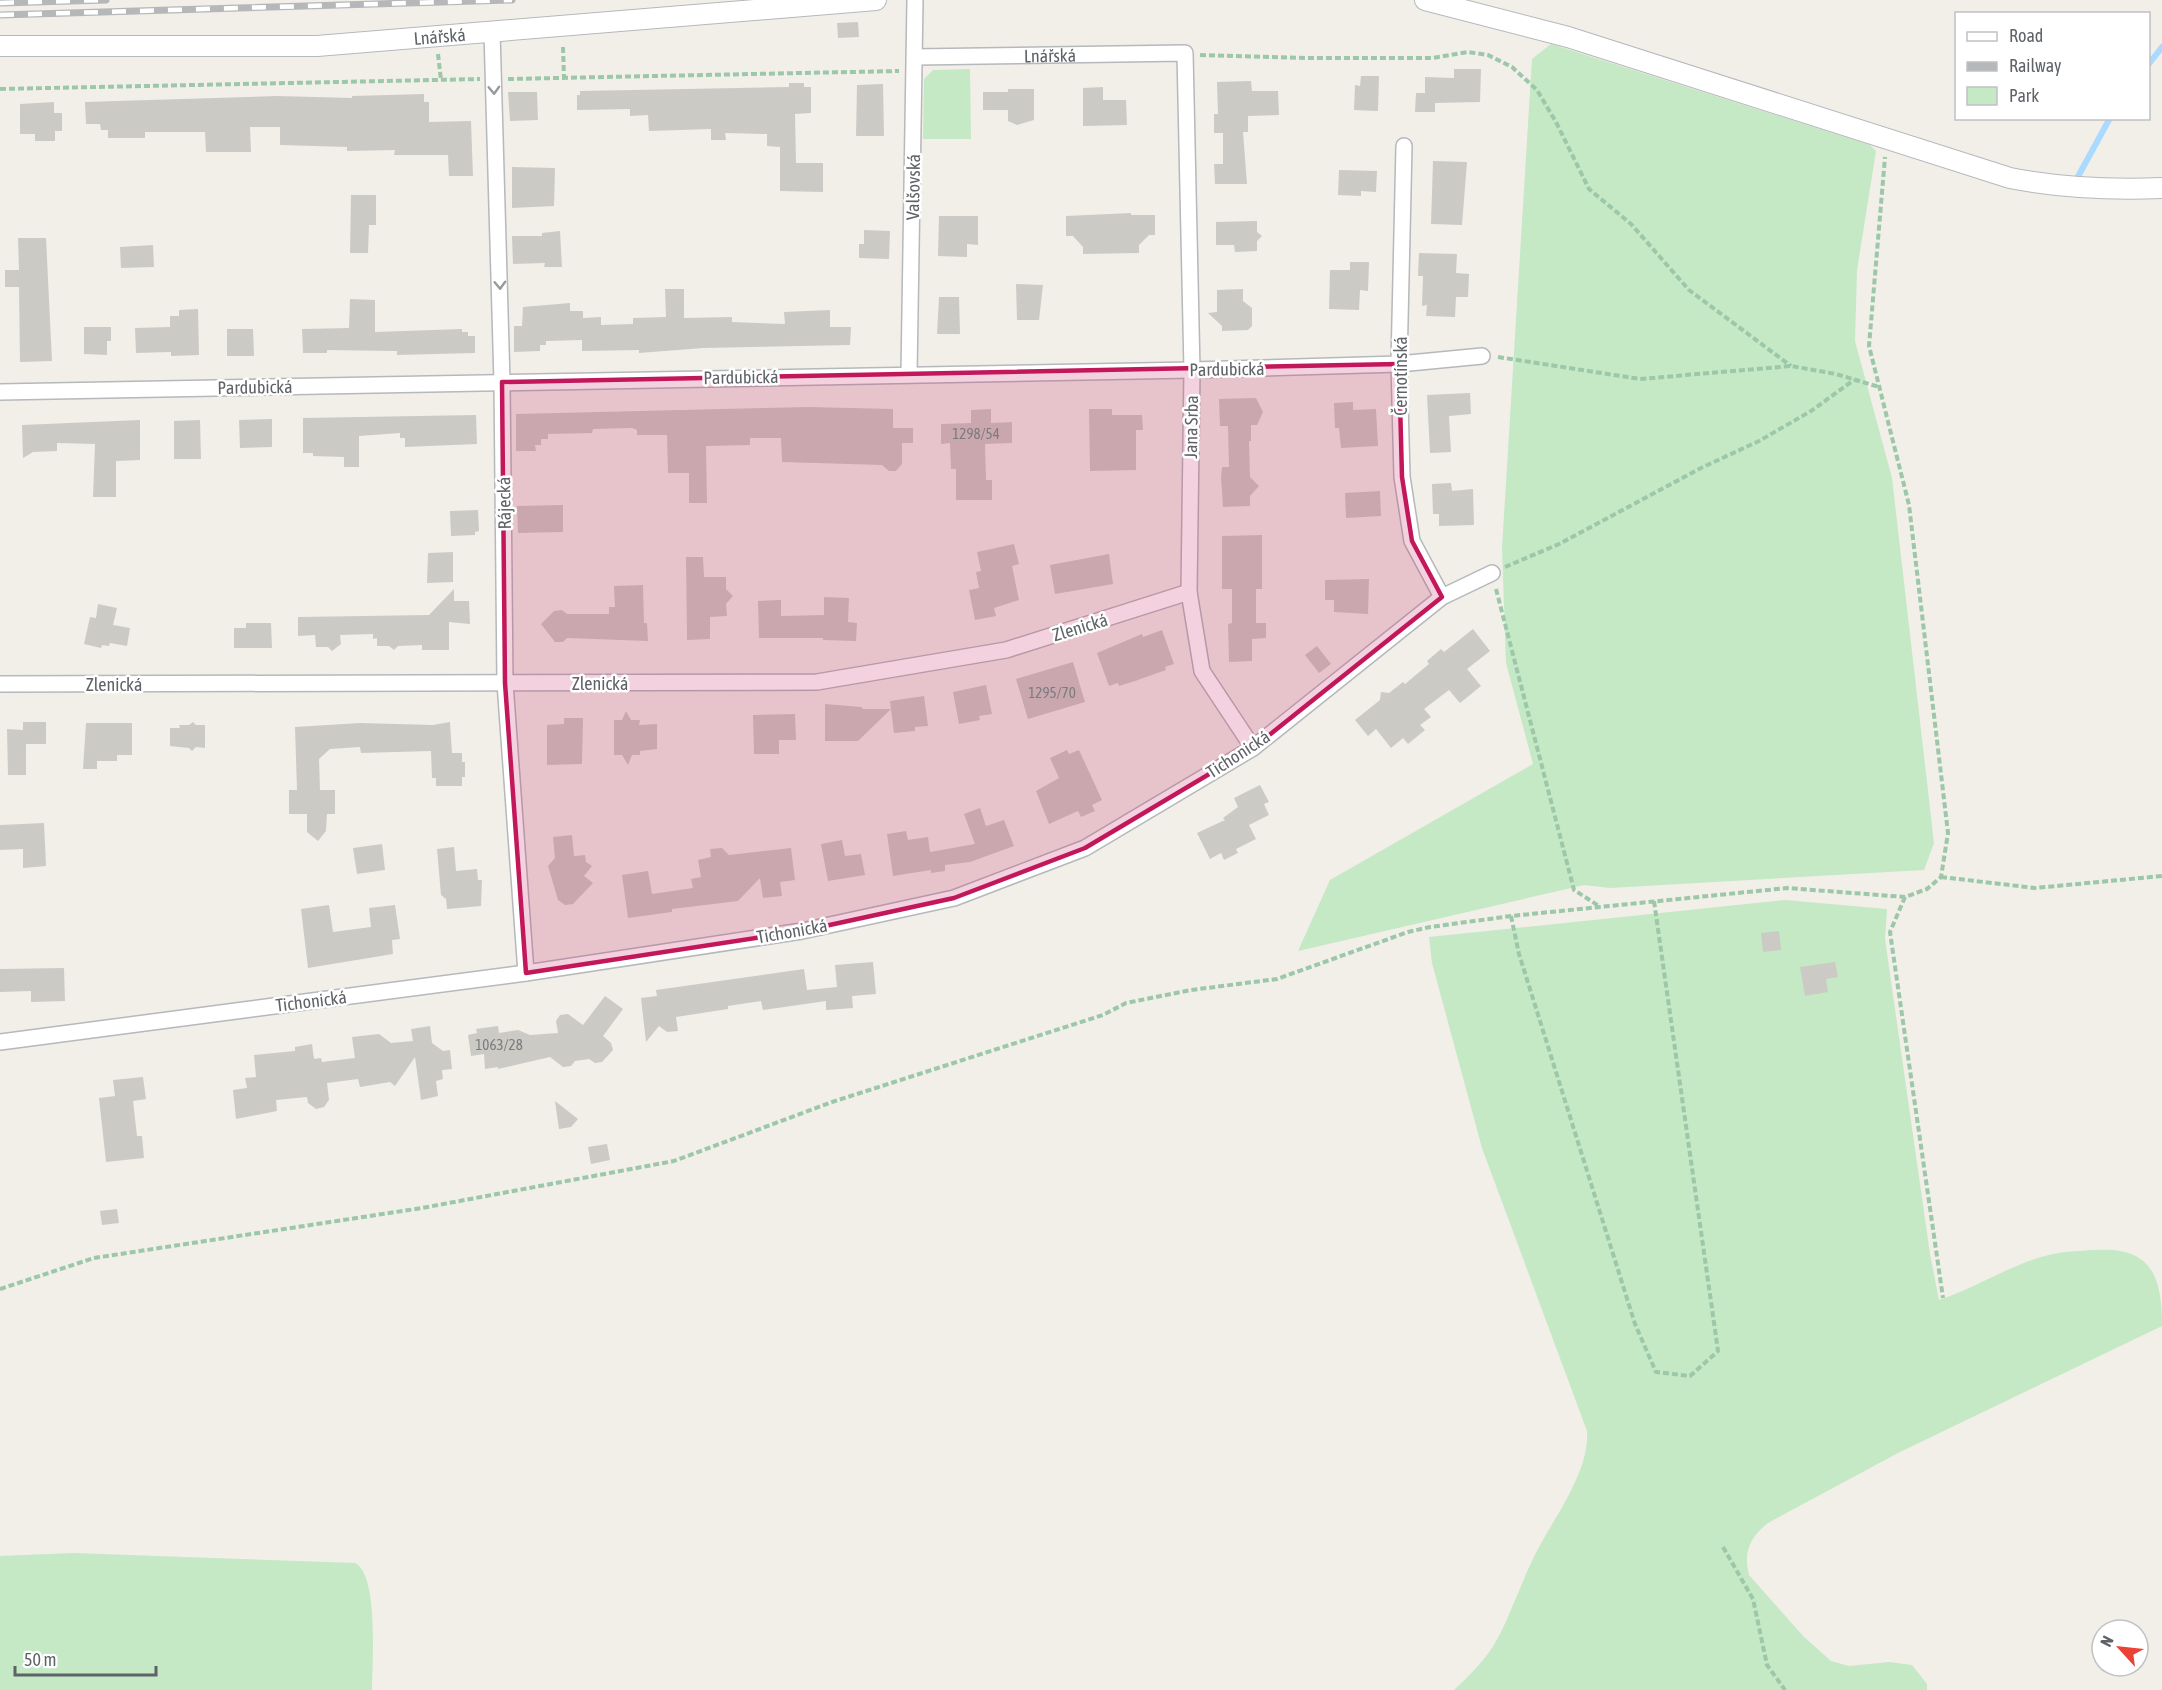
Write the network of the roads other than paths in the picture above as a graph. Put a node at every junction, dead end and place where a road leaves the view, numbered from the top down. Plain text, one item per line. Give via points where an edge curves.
1 (876, 0) edge
2 (915, 0) edge
3 (1425, 0) edge
4 (492, 32) junction
5 (0, 46) edge
6 (1185, 53) joint
7 (915, 64) junction
8 (1404, 146) dead end
9 (2162, 188) edge
10 (1482, 356) road end
11 (1399, 364) junction
12 (1192, 370) junction
13 (909, 374) junction
14 (502, 382) junction
15 (0, 392) edge
16 (1492, 573) road end
17 (1189, 592) junction
18 (1442, 597) junction
19 (505, 683) junction
20 (0, 684) edge
21 (1253, 748) junction
22 (526, 973) junction
23 (0, 1042) edge

1 - 4 street, Lnářská
2 - 7 street, Valšovská
3 - 9 street via 1568,37 2010,178 2053,187
4 - 5 street, Lnářská via 317,46
4 -> 14 street, Rájecká
6 - 7 street, Lnářská
6 - 12 street, Jana Srba
7 - 13 street, Valšovská
8 - 11 street, Černotínská
10 - 11 street, Pardubická
11 - 12 street, Pardubická
11 - 18 street, Černotínská via 1402,477 1412,541
12 - 13 street, Pardubická
12 - 17 street, Jana Srba
13 - 14 street, Pardubická
14 - 15 street, Pardubická
14 - 19 street, Rájecká
16 - 18 street, Tichonická
17 - 19 street, Zlenická via 1006,650 817,682
17 - 21 street, Jana Srba via 1202,671
18 - 21 street, Tichonická
19 - 20 street, Zlenická
19 - 22 street, Rájecká
21 - 22 street, Tichonická via 1085,848 954,898 802,931
22 - 23 street, Tichonická

